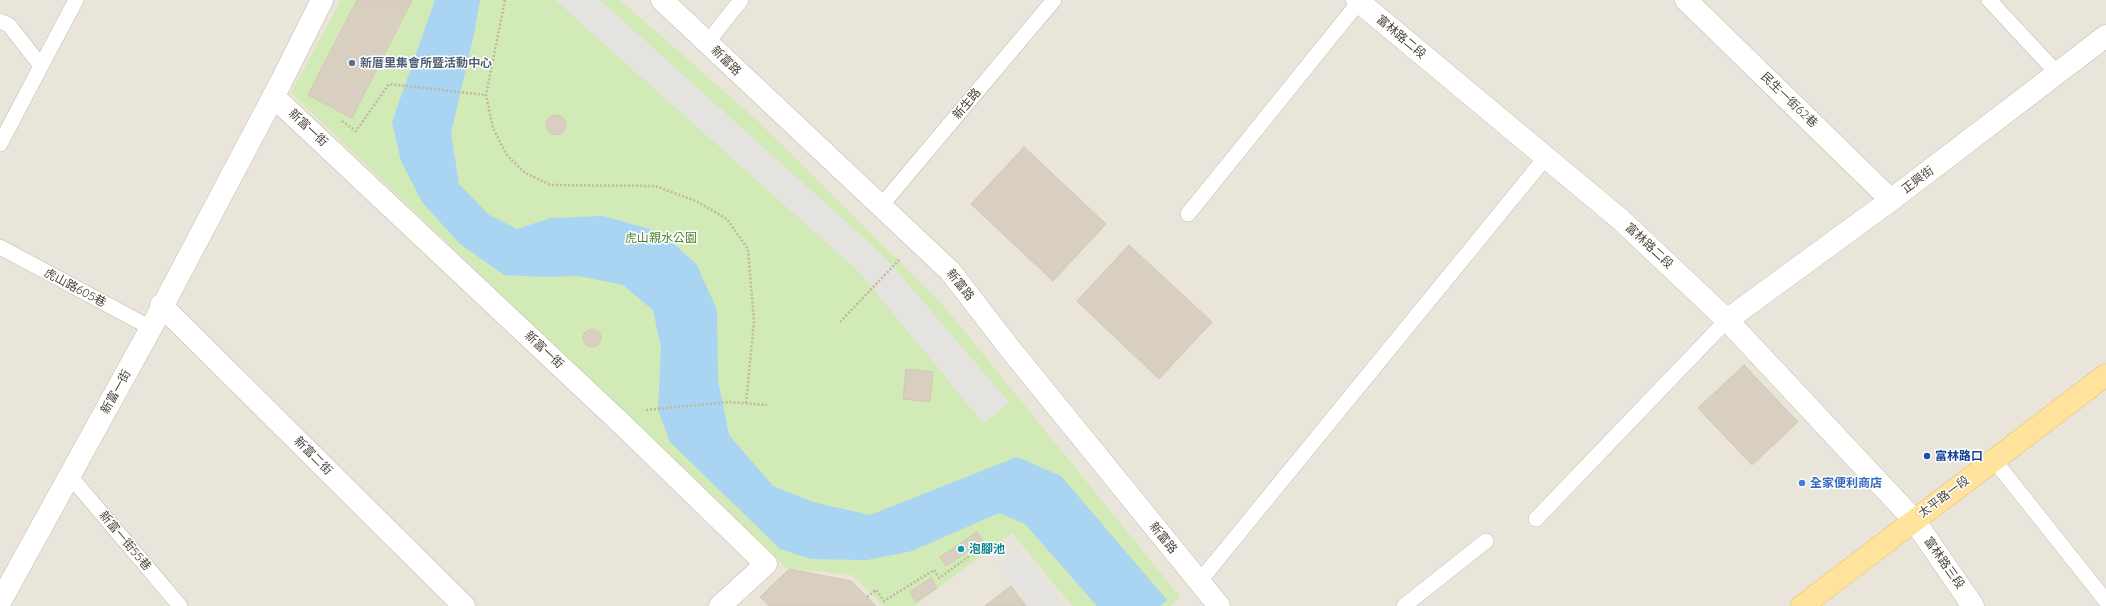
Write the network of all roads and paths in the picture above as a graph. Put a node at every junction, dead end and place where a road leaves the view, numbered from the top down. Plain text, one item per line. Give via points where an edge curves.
1 (76, 0) edge
2 (322, 0) edge
3 (505, 0) edge
4 (662, 0) edge
5 (741, 0) edge
6 (1054, 0) edge
7 (1686, 0) edge
8 (1989, 0) edge
9 (1358, 1) edge
10 (0, 21) edge
11 (2106, 36) edge
12 (707, 43) junction
13 (41, 66) junction
14 (2057, 73) junction
15 (486, 95) junction
16 (273, 96) junction
17 (337, 118) dead end
18 (0, 144) edge
19 (1546, 157) junction
20 (1891, 200) junction
21 (880, 207) junction
22 (1188, 214) dead end
23 (917, 242) junction
24 (0, 247) edge
25 (161, 305) junction
26 (1727, 320) junction
27 (840, 322) dead end
28 (151, 328) junction
29 (2106, 375) edge
30 (746, 403) junction
31 (767, 405) dead end
32 (645, 410) dead end
33 (1994, 460) junction
34 (70, 476) junction
35 (1536, 519) dead end
36 (1914, 520) junction
37 (1486, 541) dead end
38 (989, 542) dead end
39 (1199, 582) junction
40 (868, 597) dead end
41 (0, 602) edge
42 (2106, 602) edge
43 (1214, 604) edge
44 (180, 606) edge
45 (464, 606) edge
46 (720, 606) edge
47 (1404, 606) edge
48 (1802, 606) edge
49 (1973, 606) edge

1 - 13 lane
2 - 16 street, 新富一街
3 - 15 path
4 - 12 street, 新富路
5 - 12 lane
6 - 21 lane, 新生路
7 - 20 street, 民生一街62巷
8 - 14 lane
9 - 19 street, 富林路二段
9 - 22 lane
10 - 13 lane via 9,26
11 - 14 street, 正興街
12 - 21 street, 新富路
13 - 18 lane
14 - 20 street, 正興街
15 - 17 path via 389,84 356,131
15 - 30 path via 493,128 506,154 525,173 551,185 655,186 696,201 727,219 748,249 751,270 754,322
16 - 25 street, 新富一街
16 - 46 street, 新富一街 via 624,426 766,564
19 - 26 street, 富林路二段 via 1620,219
19 - 39 lane
20 - 26 street, 正興街
21 - 23 street, 新富路
23 - 27 path
23 - 39 street, 新富路 via 950,271
24 - 28 lane, 虎山路605巷
25 - 28 street, 新富一街
25 - 45 street, 新富二街
26 - 35 lane
26 - 36 street, 富林路二段
28 - 34 street, 新富一街
29 - 33 main road, 太平路一段
30 - 31 path
30 - 32 path via 730,402
33 - 36 main road, 太平路一段
33 - 42 lane
34 - 41 street, 新富一街
34 - 44 lane, 新富一街55巷
36 - 48 main road, 太平路一段
36 - 49 street, 富林路三段
37 - 47 lane
38 - 40 path via 939,578 934,570 884,601 876,590
39 - 43 street, 新富路

